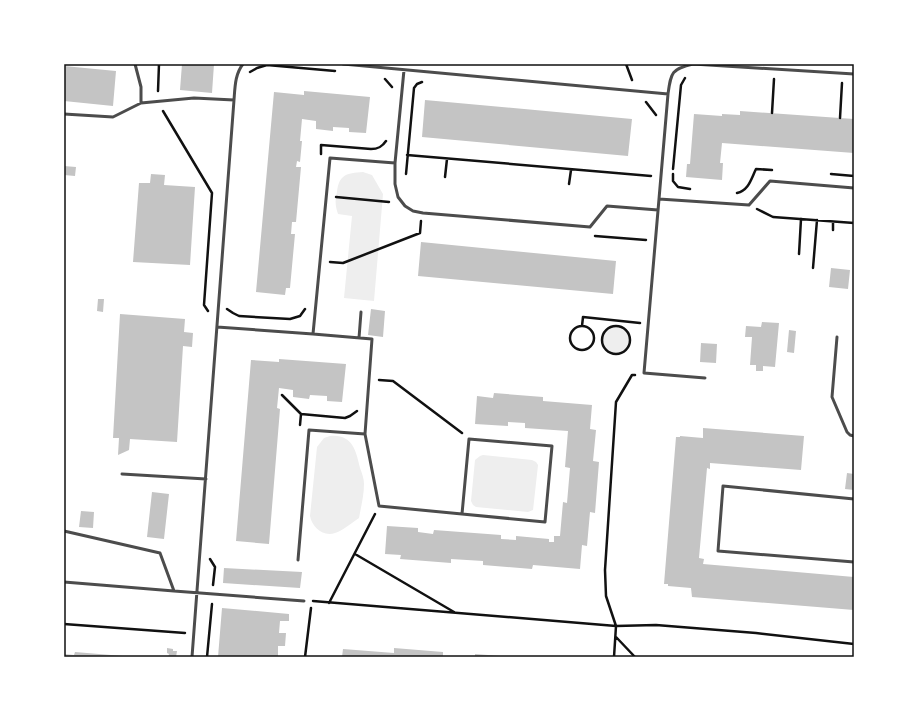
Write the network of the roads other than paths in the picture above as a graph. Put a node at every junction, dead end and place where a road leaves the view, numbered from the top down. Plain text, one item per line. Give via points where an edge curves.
1 (135, 64) edge
2 (243, 64) edge
3 (343, 64) edge
4 (404, 70) junction
5 (854, 74) edge
6 (668, 94) junction
7 (234, 100) junction
8 (141, 103) junction
9 (64, 114) edge
10 (395, 163) junction
11 (854, 188) edge
12 (659, 199) junction
13 (658, 210) junction
14 (362, 312) dead end
15 (217, 327) junction
16 (313, 334) junction
17 (837, 337) dead end
18 (359, 338) junction
19 (705, 378) dead end
20 (365, 434) junction
21 (854, 436) edge
22 (122, 474) dead end
23 (206, 479) junction
24 (854, 499) edge
25 (462, 514) junction
26 (64, 531) edge
27 (298, 560) dead end
28 (854, 562) edge
29 (64, 582) edge
30 (174, 591) junction
31 (197, 593) junction
32 (304, 600) road end
33 (192, 657) edge

1 - 8 lane via 141,87
2 - 7 lane via 236,80
3 - 4 lane
4 - 6 lane
4 - 10 lane
5 - 6 lane via 693,64 676,70 671,76
6 - 12 lane
7 - 8 lane via 194,98
7 - 15 lane
8 - 9 lane via 114,117
10 - 13 lane via 398,197 409,209 423,214 590,227 607,206
10 - 16 lane via 330,158
11 - 12 lane via 770,181 749,205
12 - 13 lane
13 - 19 lane via 644,373
14 - 18 lane
15 - 16 lane
15 - 23 lane
16 - 18 lane
17 - 21 lane via 832,397 847,432
18 - 20 lane via 372,339
20 - 25 lane via 379,506
20 - 27 lane via 309,430
22 - 23 lane
23 - 31 lane
24 - 28 lane via 723,486 718,551
25 - 25 lane via 469,439 552,446 545,522
26 - 30 lane via 160,552
29 - 30 lane
30 - 31 lane
31 - 32 lane
31 - 33 lane

